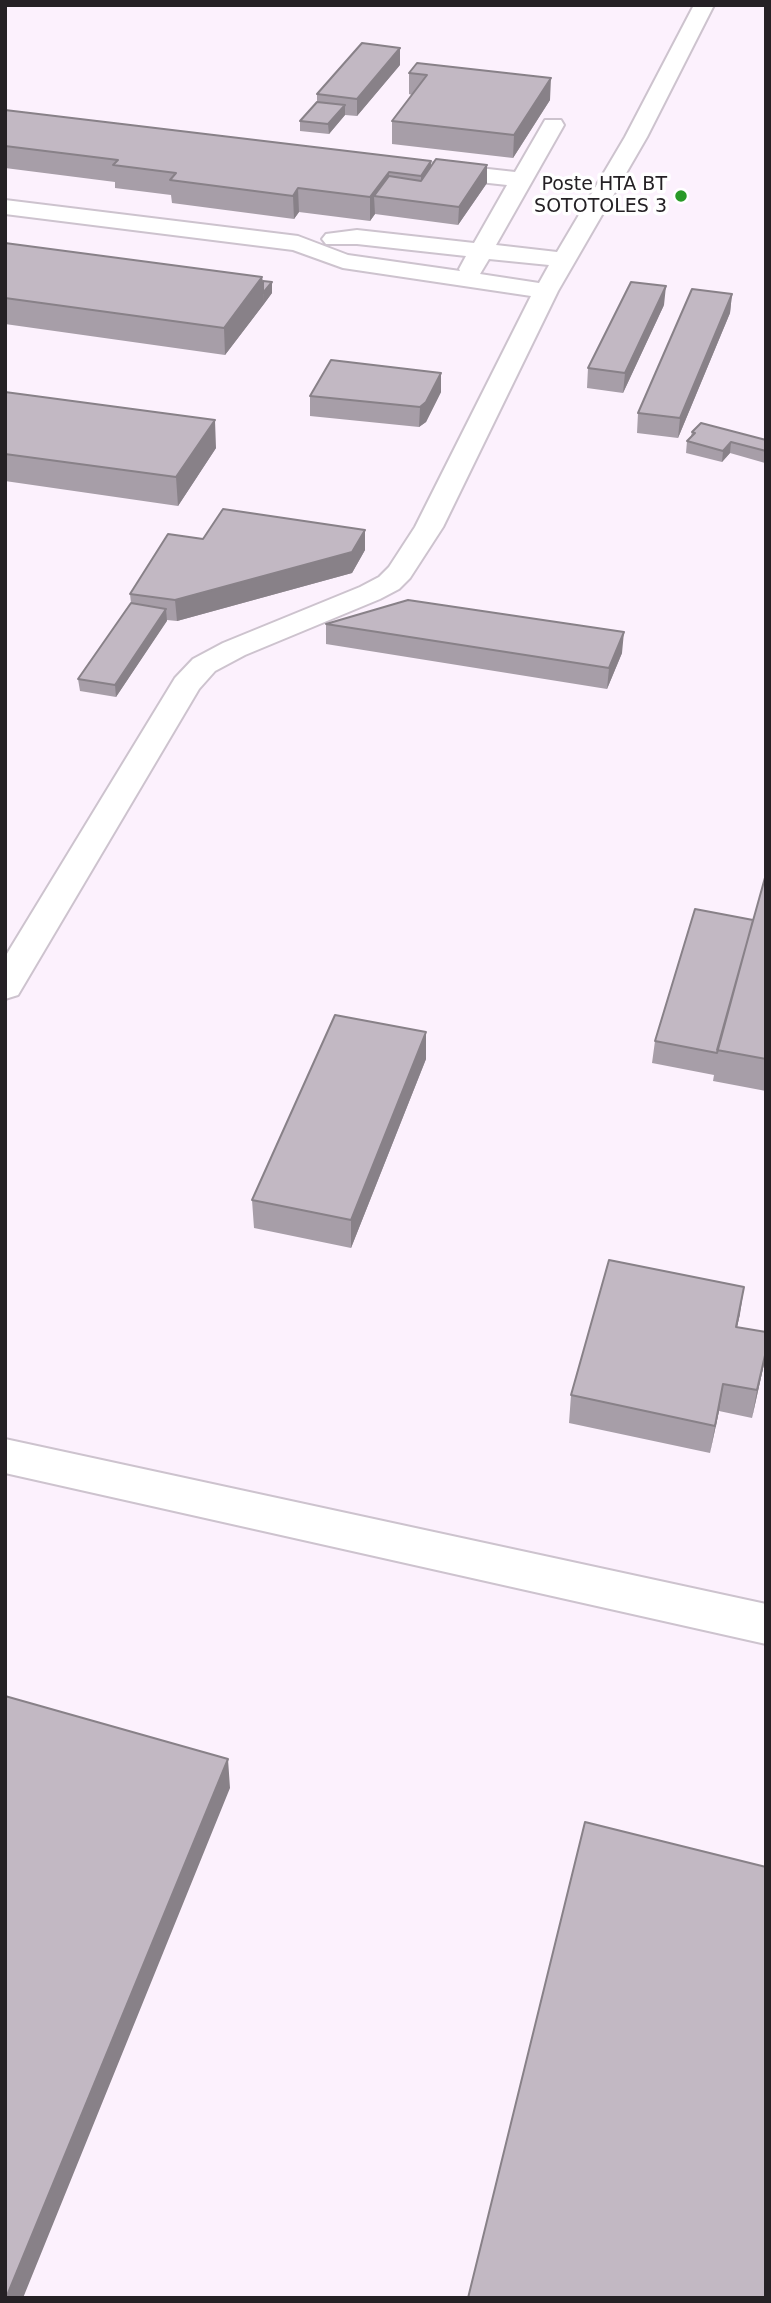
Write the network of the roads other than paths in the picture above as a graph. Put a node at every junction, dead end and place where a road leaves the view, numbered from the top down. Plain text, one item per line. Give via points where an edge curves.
1 (704, 5) edge
2 (553, 125) dead end
3 (418, 169) edge
4 (522, 180) junction
5 (5, 207) edge
6 (298, 243) junction
7 (483, 250) junction
8 (565, 260) junction
9 (465, 278) junction
10 (546, 291) junction
11 (5, 987) edge
12 (5, 1455) edge
13 (766, 1624) edge

1 - 8 street
2 - 4 street
3 - 4 street
4 - 7 street
5 - 6 street
6 - 7 street via 357,237
6 - 9 street via 343,261
7 - 8 street
7 - 9 street
8 - 10 street
9 - 10 street
10 - 11 street via 429,527 400,572 370,593 204,664 186,685
12 - 13 street

